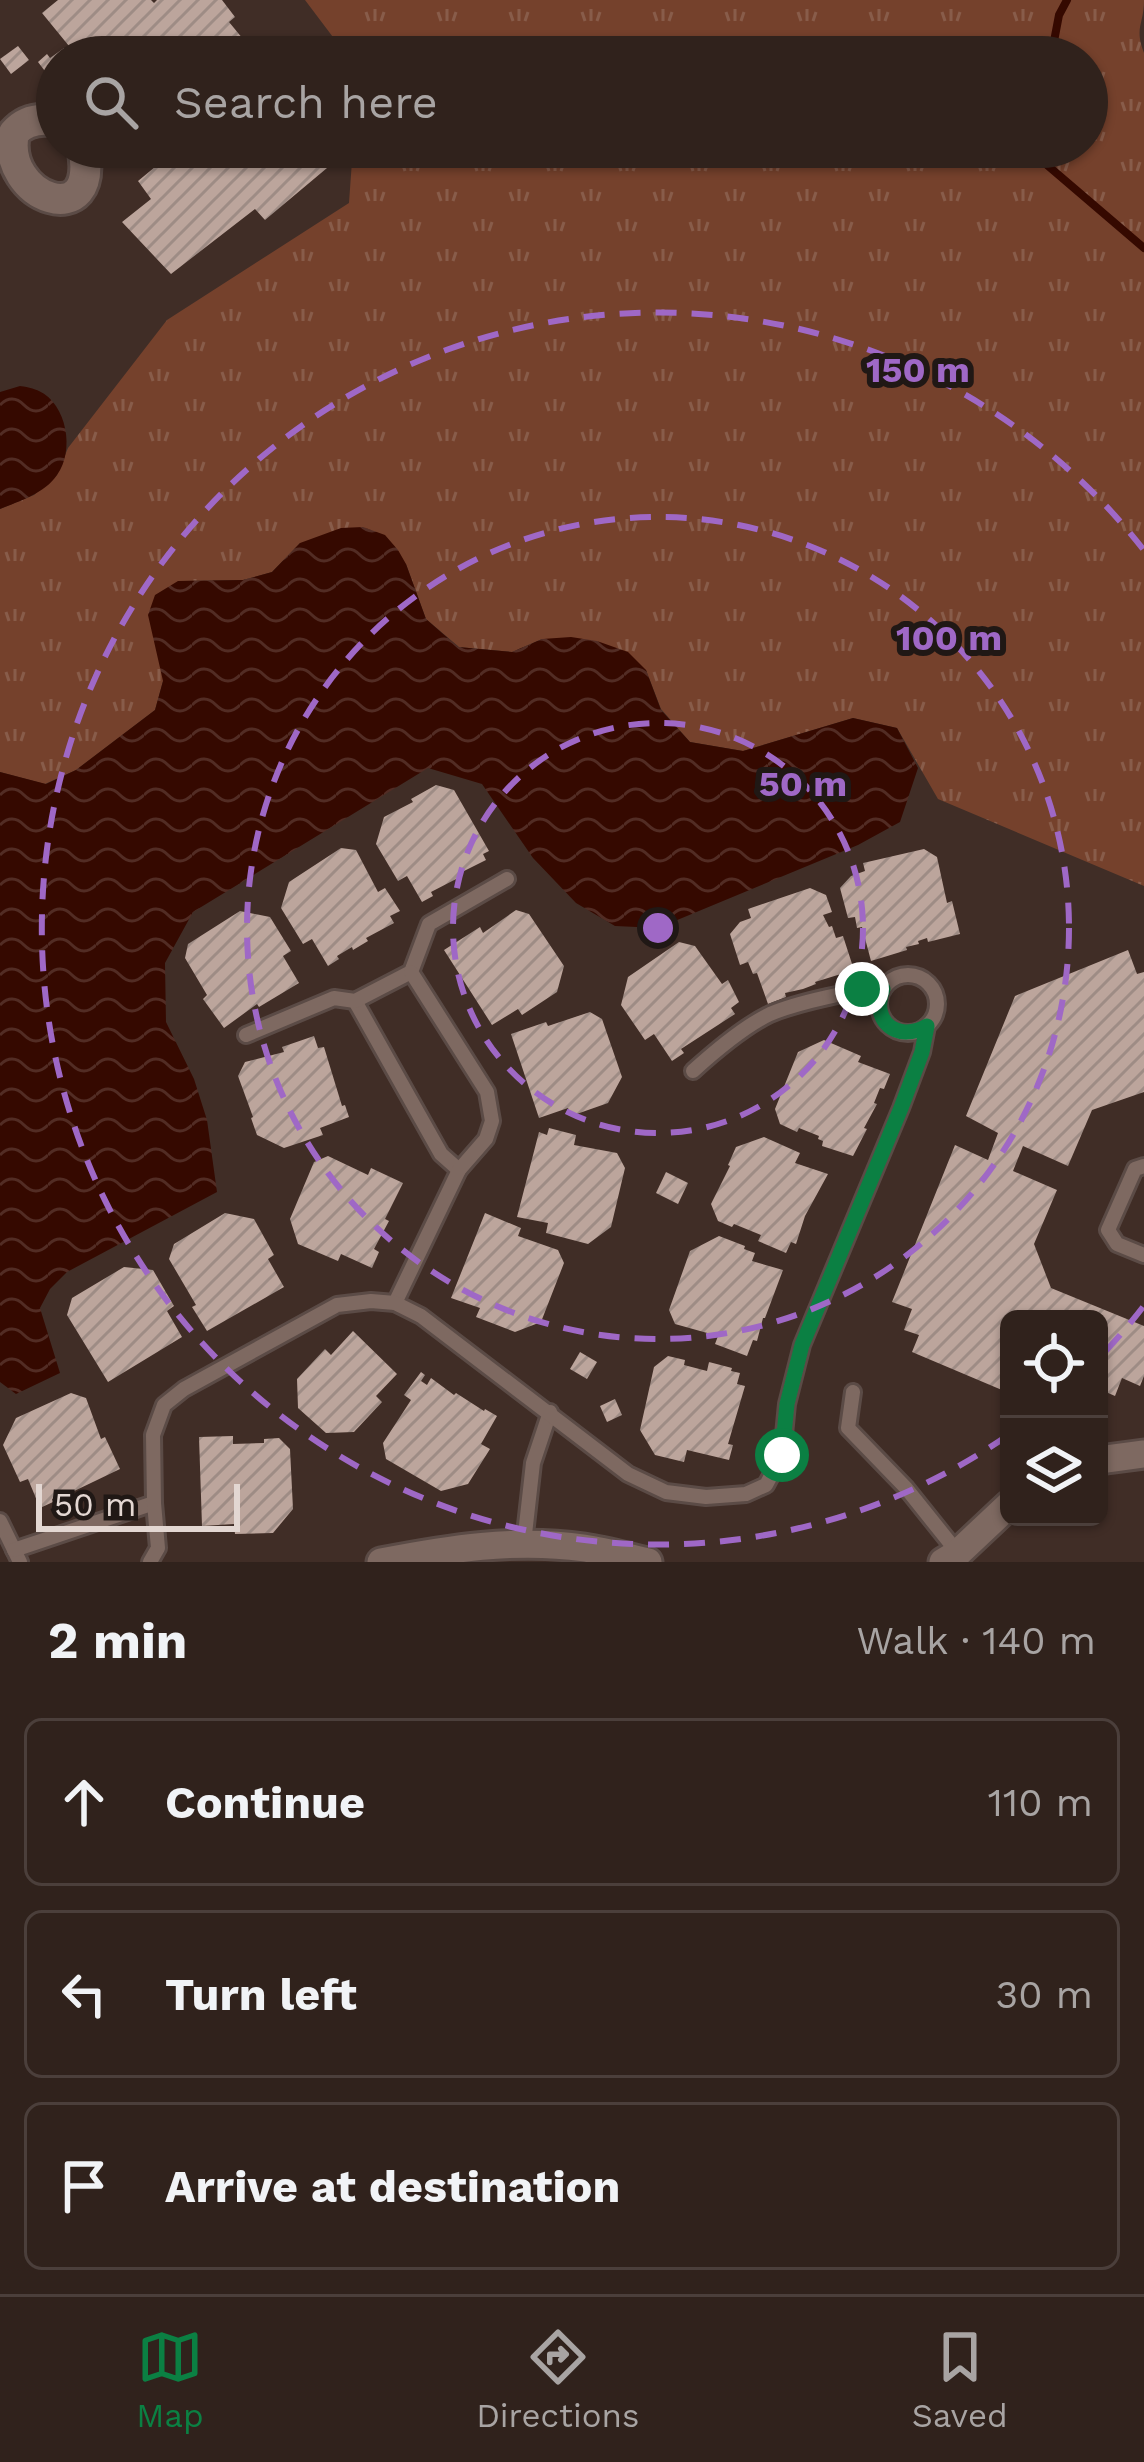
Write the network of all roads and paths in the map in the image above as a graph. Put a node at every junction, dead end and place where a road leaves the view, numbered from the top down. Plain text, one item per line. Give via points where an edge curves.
1 (36, 120) edge
2 (84, 168) edge
3 (6, 189) edge
4 (507, 879) dead end
5 (411, 972) junction
6 (883, 989) junction
7 (355, 1001) junction
8 (927, 1026) junction
9 (246, 1036) dead end
10 (693, 1071) dead end
11 (1144, 1166) edge
12 (459, 1170) junction
13 (1144, 1255) edge
14 (395, 1303) junction
15 (853, 1392) dead end
16 (550, 1412) junction
17 (1144, 1454) edge
18 (1108, 1459) edge
19 (154, 1503) junction
20 (1000, 1513) edge
21 (0, 1521) edge
22 (524, 1543) junction
23 (17, 1556) edge
24 (951, 1557) edge
25 (150, 1562) edge
26 (380, 1562) edge
27 (647, 1562) edge

1 - 3 street via 6,147
2 - 3 street via 62,197
4 - 5 lane via 429,924
5 - 7 lane
5 - 12 lane via 487,1092 493,1121
6 - 8 lane via 880,1015 888,1026 910,1033
6 - 8 lane via 899,976 927,982 937,1000
6 - 10 lane via 769,1015
7 - 9 lane via 334,998
7 - 12 lane via 441,1154
8 - 16 lane via 802,1345 782,1455 766,1485 706,1497 666,1492 628,1474
11 - 13 lane via 1135,1169 1108,1230
12 - 14 lane
14 - 16 lane
14 - 19 lane via 337,1304 164,1405 153,1436
15 - 24 lane via 848,1428 906,1488
16 - 22 lane via 533,1463
17 - 18 street
19 - 23 lane
19 - 25 lane via 158,1548
20 - 24 street
21 - 23 lane
22 - 26 street
22 - 27 street

